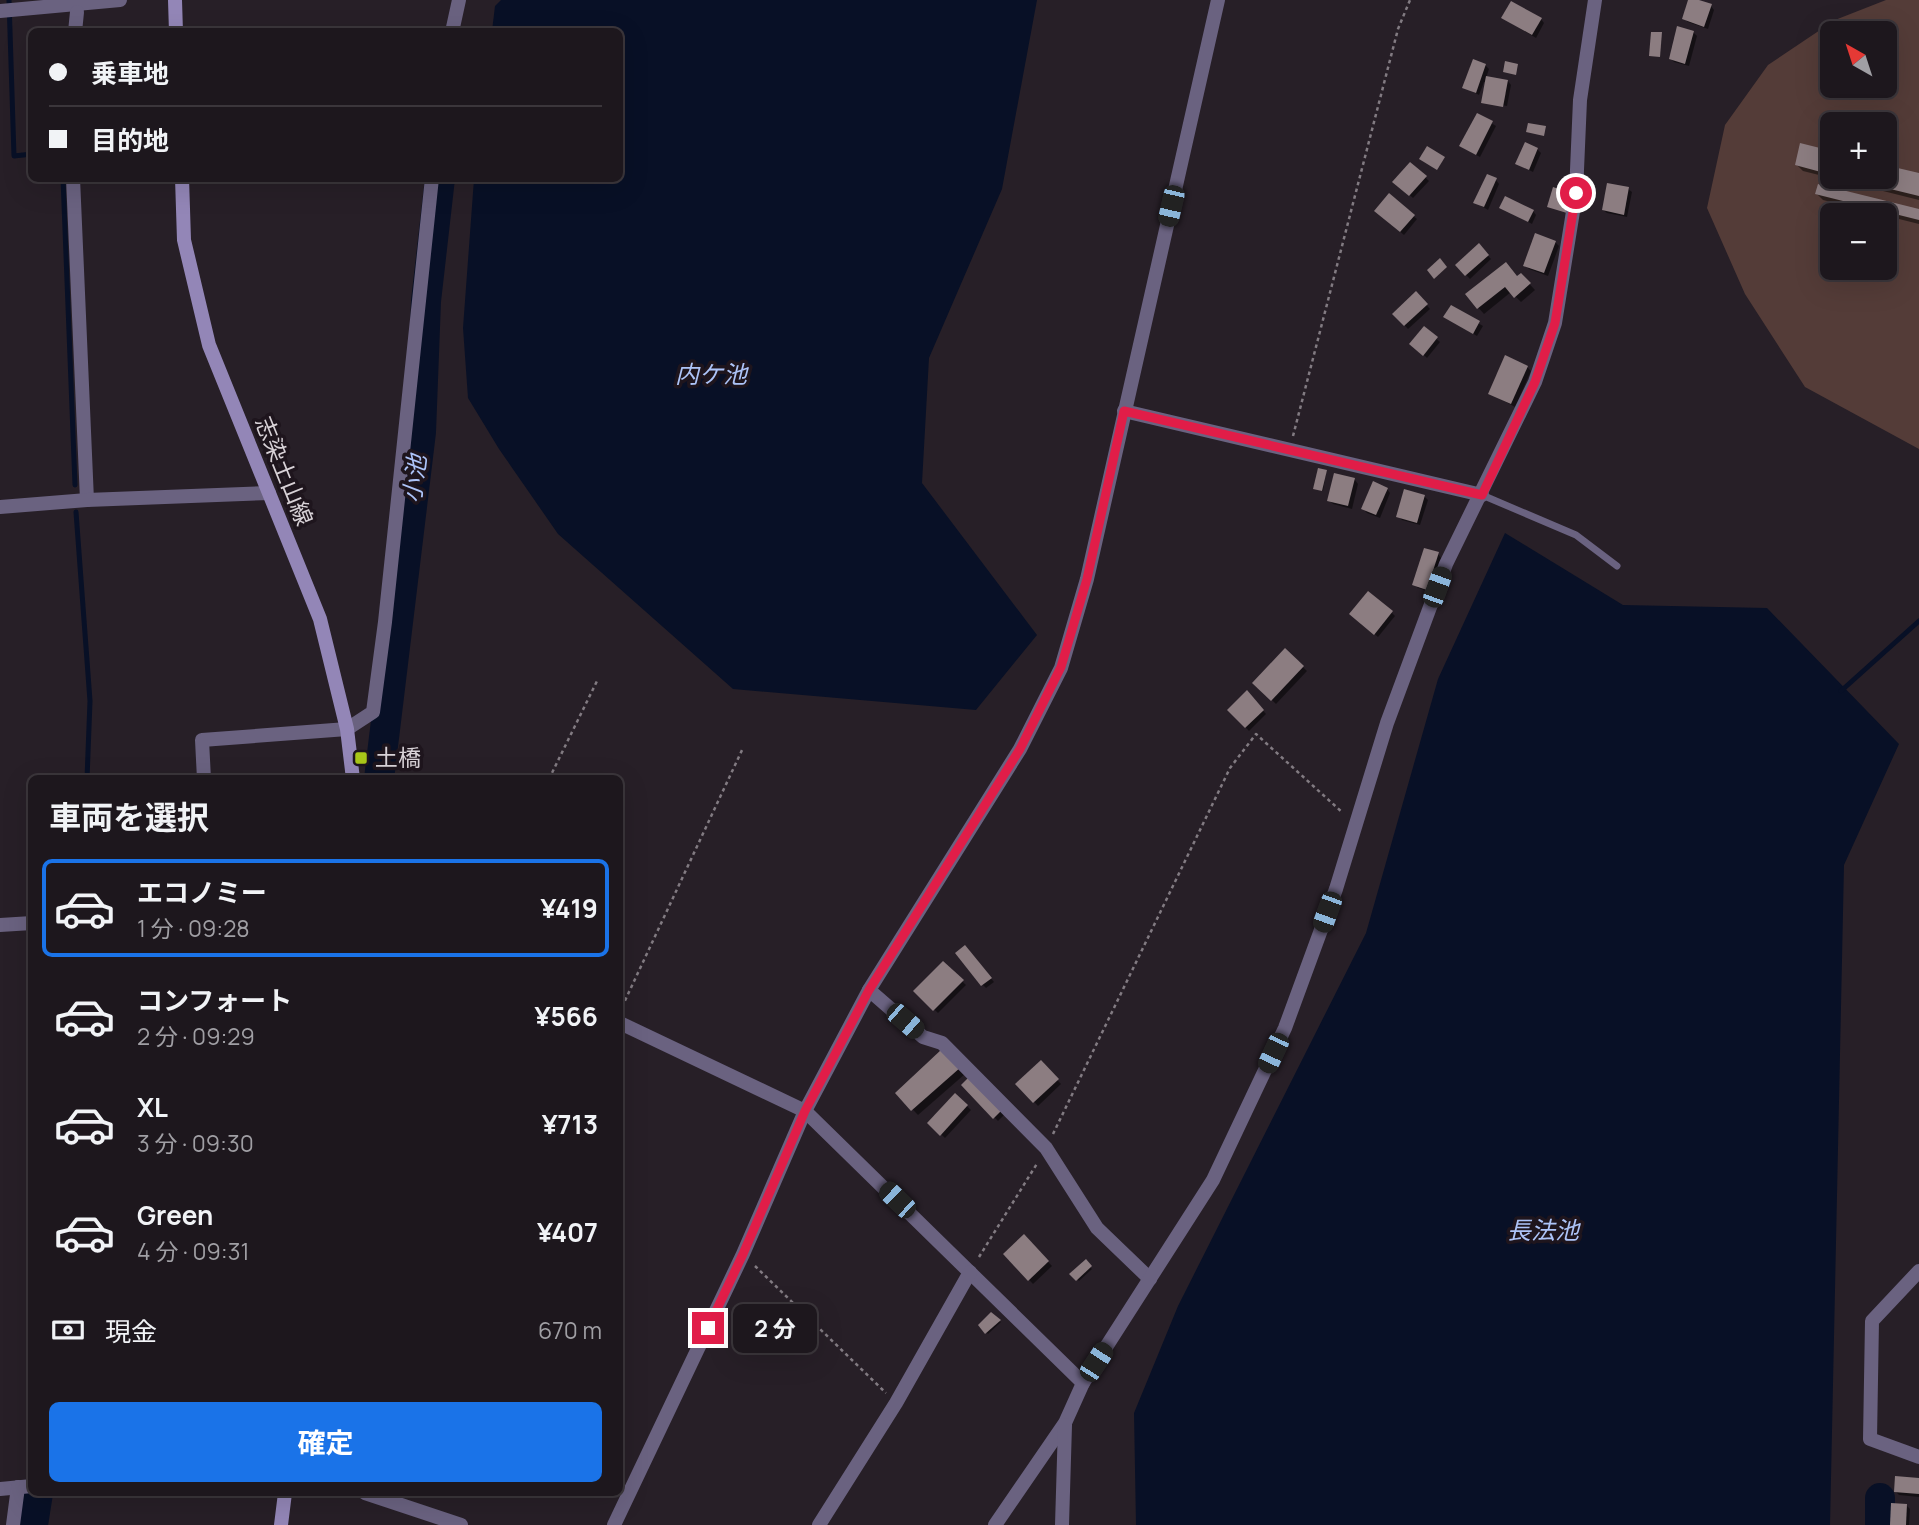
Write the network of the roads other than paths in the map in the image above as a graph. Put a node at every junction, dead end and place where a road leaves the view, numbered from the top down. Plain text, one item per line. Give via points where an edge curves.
1 (120, 0) edge
2 (175, 0) edge
3 (459, 0) edge
4 (1218, 0) edge
5 (1595, 0) edge
6 (0, 11) edge
7 (77, 12) dead end
8 (75, 28) edge
9 (176, 28) edge
10 (453, 28) edge
11 (72, 182) edge
12 (182, 182) edge
13 (432, 182) edge
14 (1124, 411) junction
15 (269, 494) junction
16 (1482, 495) junction
17 (87, 500) junction
18 (0, 507) edge
19 (1617, 566) dead end
20 (347, 729) junction
21 (204, 775) edge
22 (353, 775) edge
23 (28, 923) edge
24 (0, 925) edge
25 (869, 990) junction
26 (623, 1024) edge
27 (805, 1111) junction
28 (1919, 1271) edge
29 (970, 1272) junction
30 (1150, 1279) junction
31 (1083, 1383) junction
32 (1065, 1423) junction
33 (1919, 1457) edge
34 (24, 1487) edge
35 (0, 1489) edge
36 (285, 1496) edge
37 (374, 1496) edge
38 (1000, 1522) edge
39 (13, 1525) edge
40 (281, 1525) edge
41 (461, 1525) edge
42 (614, 1525) edge
43 (819, 1525) edge
44 (1062, 1525) edge

1 - 6 street
2 - 9 main road
3 - 10 street
4 - 14 street
5 - 16 street via 1580,100 1576,193 1555,323 1535,382
7 - 8 street
11 - 17 street
12 - 15 main road, 志染土山線 via 184,240 209,345
13 - 20 street via 373,712
14 - 16 street
14 - 25 street via 1087,579 1061,667 1020,749
15 - 17 street
15 - 20 main road, 志染土山線 via 320,619
16 - 19 lane via 1576,535
16 - 30 street via 1446,564 1387,723 1336,889 1285,1028 1213,1180
17 - 18 street
20 - 21 street via 202,740
20 - 22 main road, 志染土山線
23 - 24 street
25 - 27 street
25 - 30 street via 923,1037 942,1043 1046,1147 1097,1228
26 - 27 street
27 - 29 street
27 - 42 street via 743,1254
28 - 33 street via 1872,1321 1870,1439
29 - 31 street
29 - 43 street
30 - 31 street
31 - 32 street
32 - 38 street
32 - 44 street
34 - 35 street
34 - 39 street
36 - 40 main road
37 - 41 street

